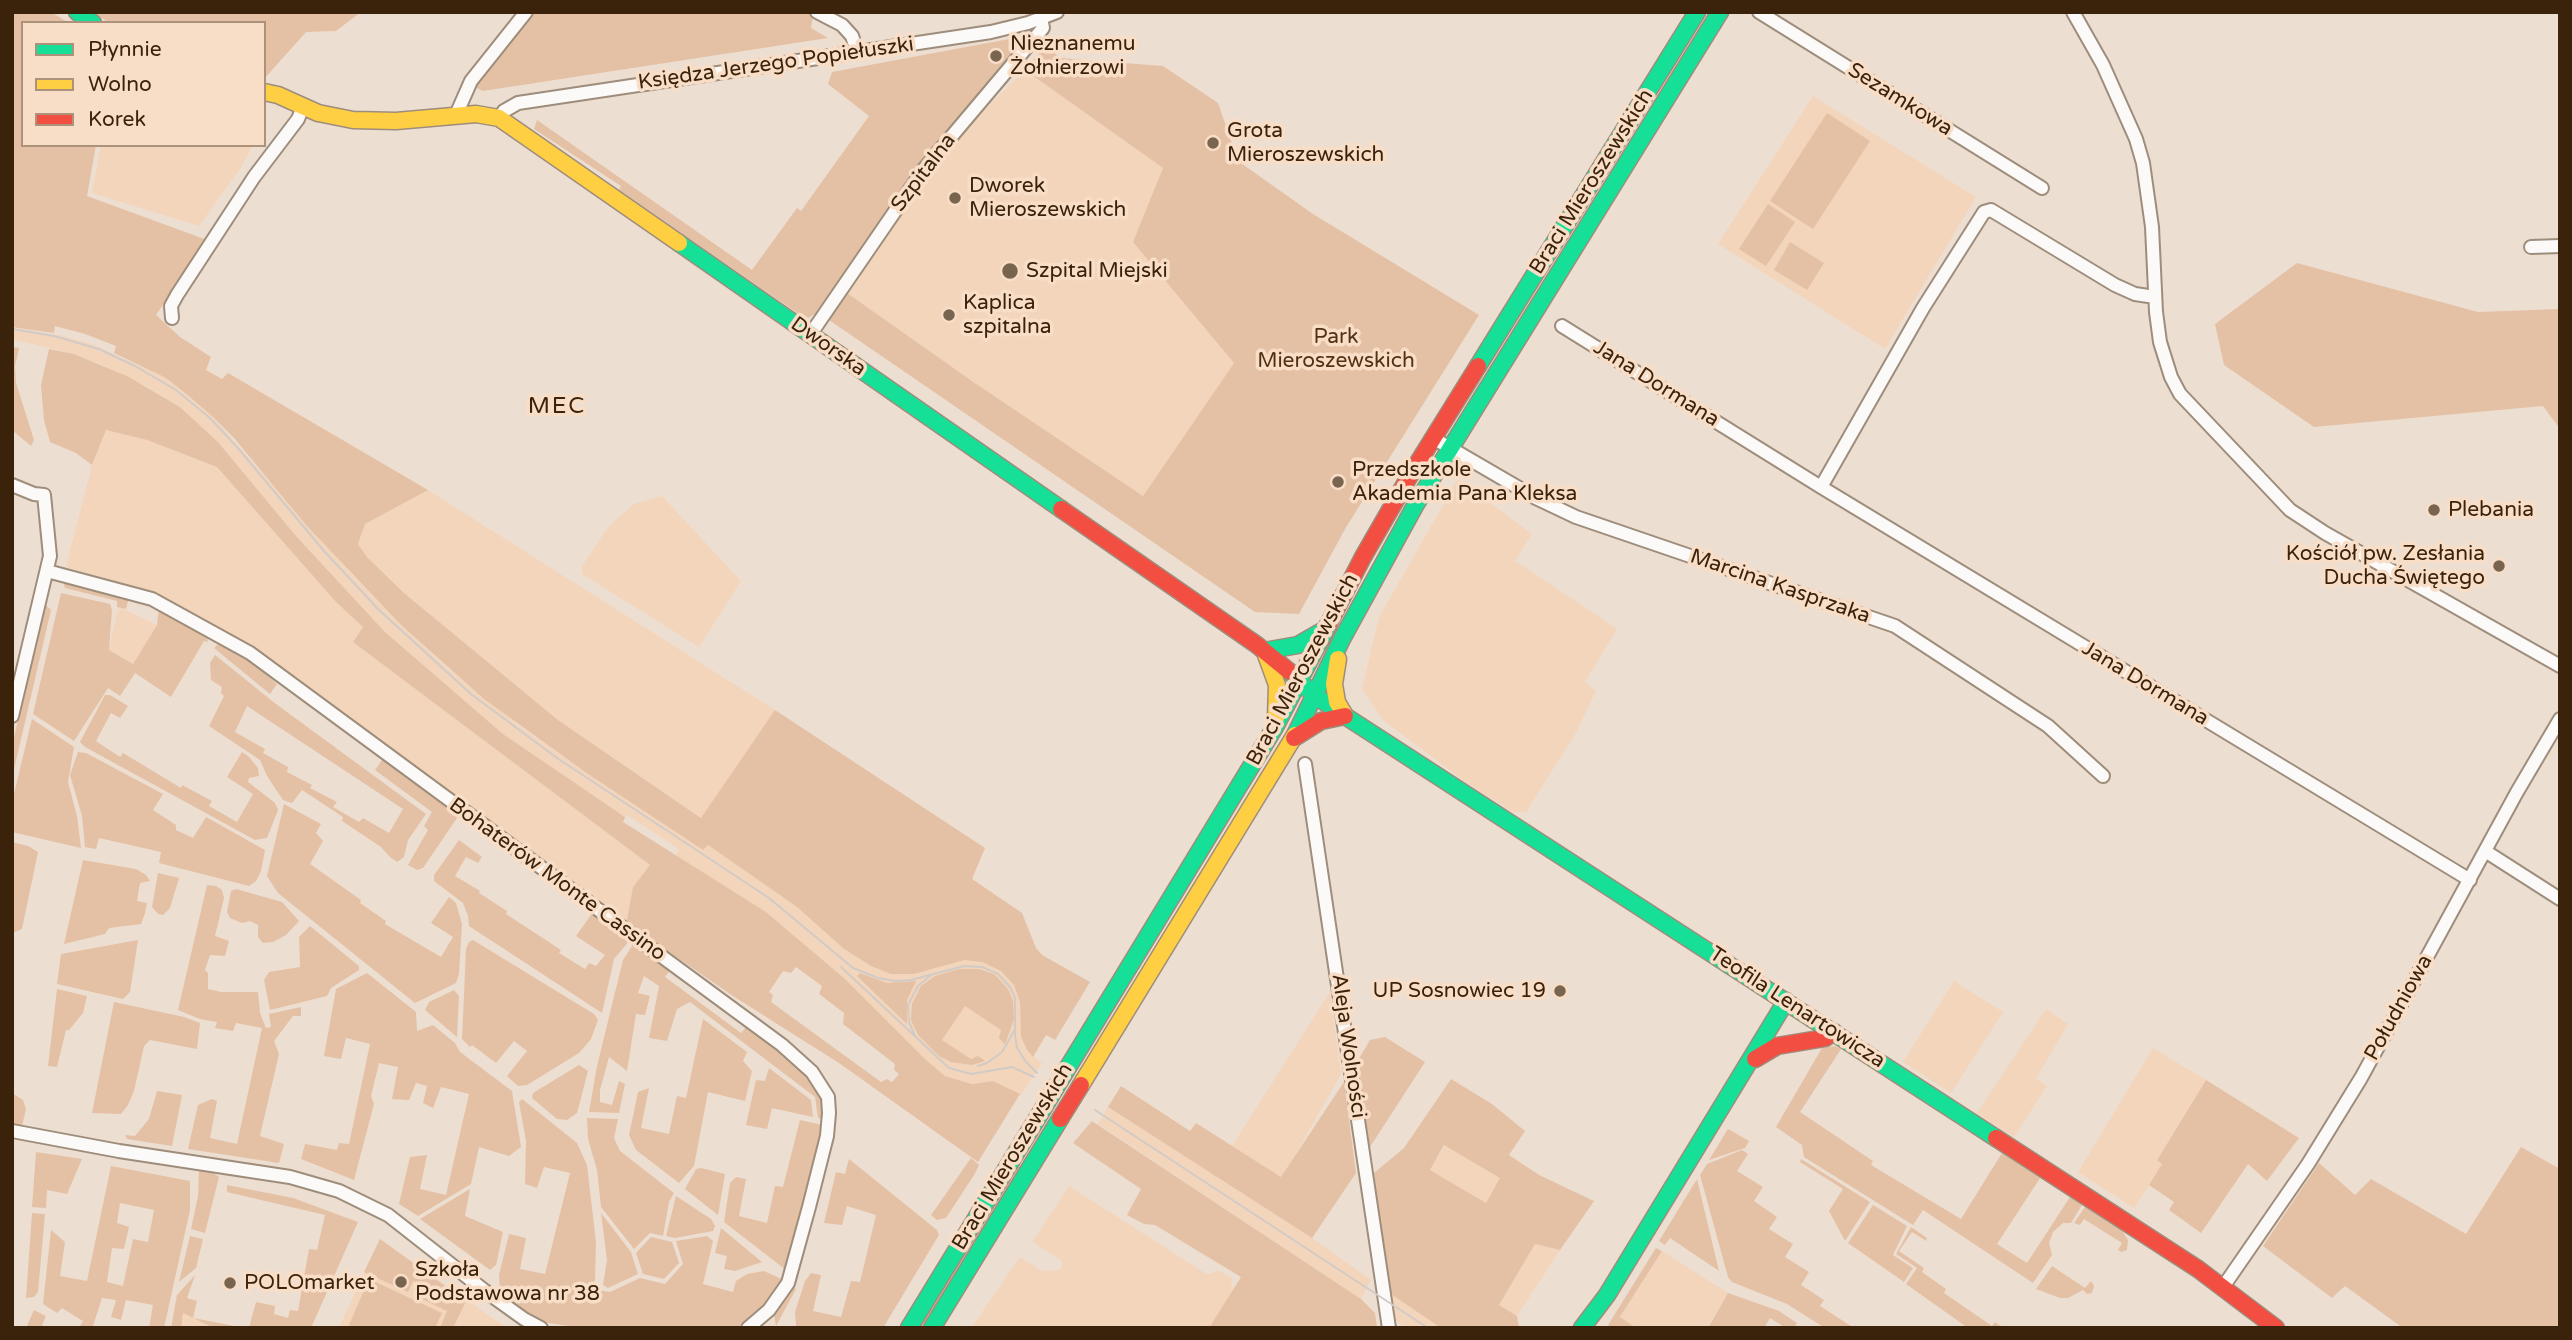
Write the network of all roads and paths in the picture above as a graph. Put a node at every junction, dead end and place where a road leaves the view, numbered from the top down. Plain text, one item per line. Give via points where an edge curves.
1 (526, 12) edge
2 (817, 12) edge
3 (1057, 12) edge
4 (1697, 12) edge
5 (1720, 12) edge
6 (1759, 12) edge
7 (2073, 12) edge
8 (1041, 19) junction
9 (857, 51) junction
10 (266, 93) edge
11 (303, 107) junction
12 (456, 115) junction
13 (499, 118) junction
14 (2042, 188) dead end
15 (2560, 246) edge
16 (2531, 247) dead end
17 (2155, 297) junction
18 (172, 318) dead end
19 (1562, 326) dead end
20 (810, 335) junction
21 (1433, 438) junction
22 (1451, 449) junction
23 (12, 485) edge
24 (1821, 487) junction
25 (47, 571) junction
26 (1324, 630) junction
27 (1342, 639) junction
28 (1264, 651) junction
29 (2560, 666) edge
30 (1298, 681) junction
31 (1314, 695) junction
32 (12, 716) edge
33 (1345, 716) junction
34 (2560, 719) edge
35 (1275, 727) junction
36 (1294, 738) junction
37 (1305, 764) dead end
38 (2103, 776) dead end
39 (2485, 851) junction
40 (2470, 880) junction
41 (2560, 899) edge
42 (1786, 1001) junction
43 (1834, 1032) junction
44 (1746, 1068) junction
45 (12, 1131) edge
46 (1027, 1134) junction
47 (1043, 1145) junction
48 (2223, 1287) junction
49 (765, 1323) edge
50 (536, 1327) edge
51 (748, 1328) edge
52 (909, 1328) edge
53 (932, 1328) edge
54 (1389, 1328) edge
55 (1581, 1328) edge
56 (2276, 1328) edge

1 - 12 street via 471,81
2 - 9 street via 842,25
3 - 8 street, Księdza Jerzego Popiełuszki
4 - 21 street, Braci Mieroszewskich
5 - 22 street, Braci Mieroszewskich
6 - 14 street, Sezamkowa
7 - 17 street via 2103,65 2143,163
8 - 9 street, Księdza Jerzego Popiełuszki via 991,32
8 - 20 street, Szpitalna via 1044,28 924,169
9 - 13 street, Księdza Jerzego Popiełuszki via 518,103
10 - 11 street, Dworska
11 - 12 street, Dworska via 337,118 374,122
11 - 18 street via 177,295 171,306
12 - 13 street, Dworska
13 - 20 street, Dworska
15 - 16 street
17 - 24 street via 2115,285 1991,210 1983,212
17 - 29 street via 2160,342 2180,394 2290,510
19 - 24 street, Jana Dormana
20 - 28 street, Dworska
21 - 22 street, Marcina Kasprzaka
21 - 26 street, Braci Mieroszewskich
22 - 27 street, Braci Mieroszewskich
22 - 38 street, Marcina Kasprzaka via 1576,517 1895,626 2048,726
23 - 25 street via 44,495 50,539
24 - 40 street, Jana Dormana
25 - 32 street
25 - 49 street, Bohaterów Monte Cassino via 152,599 250,653 782,1045 812,1072 828,1097 827,1136 794,1269
26 - 28 street via 1298,645
26 - 30 street, Braci Mieroszewskich
27 - 31 street, Braci Mieroszewskich
27 - 33 street via 1334,684
28 - 30 street, Dworska
28 - 35 street via 1277,685
30 - 31 street, Dworska
30 - 35 street, Braci Mieroszewskich
31 - 33 street, Teofila Lenartowicza
31 - 36 street, Braci Mieroszewskich
33 - 36 street via 1321,721
33 - 42 street, Teofila Lenartowicza
34 - 39 street, Południowa
35 - 46 street, Braci Mieroszewskich, bridge
36 - 47 street, Braci Mieroszewskich, bridge
37 - 54 street, Aleja Wolności
39 - 40 street, Południowa
39 - 41 street
40 - 48 street, Południowa via 2361,1077
42 - 43 street, Teofila Lenartowicza
42 - 44 street
43 - 44 street via 1825,1038 1771,1048
43 - 48 street, Teofila Lenartowicza
44 - 55 street via 1607,1295
45 - 50 street via 290,1177 339,1191 388,1215
46 - 47 street
46 - 52 street, Braci Mieroszewskich
47 - 53 street, Braci Mieroszewskich
48 - 56 street, Teofila Lenartowicza
49 - 51 street, Bohaterów Monte Cassino

